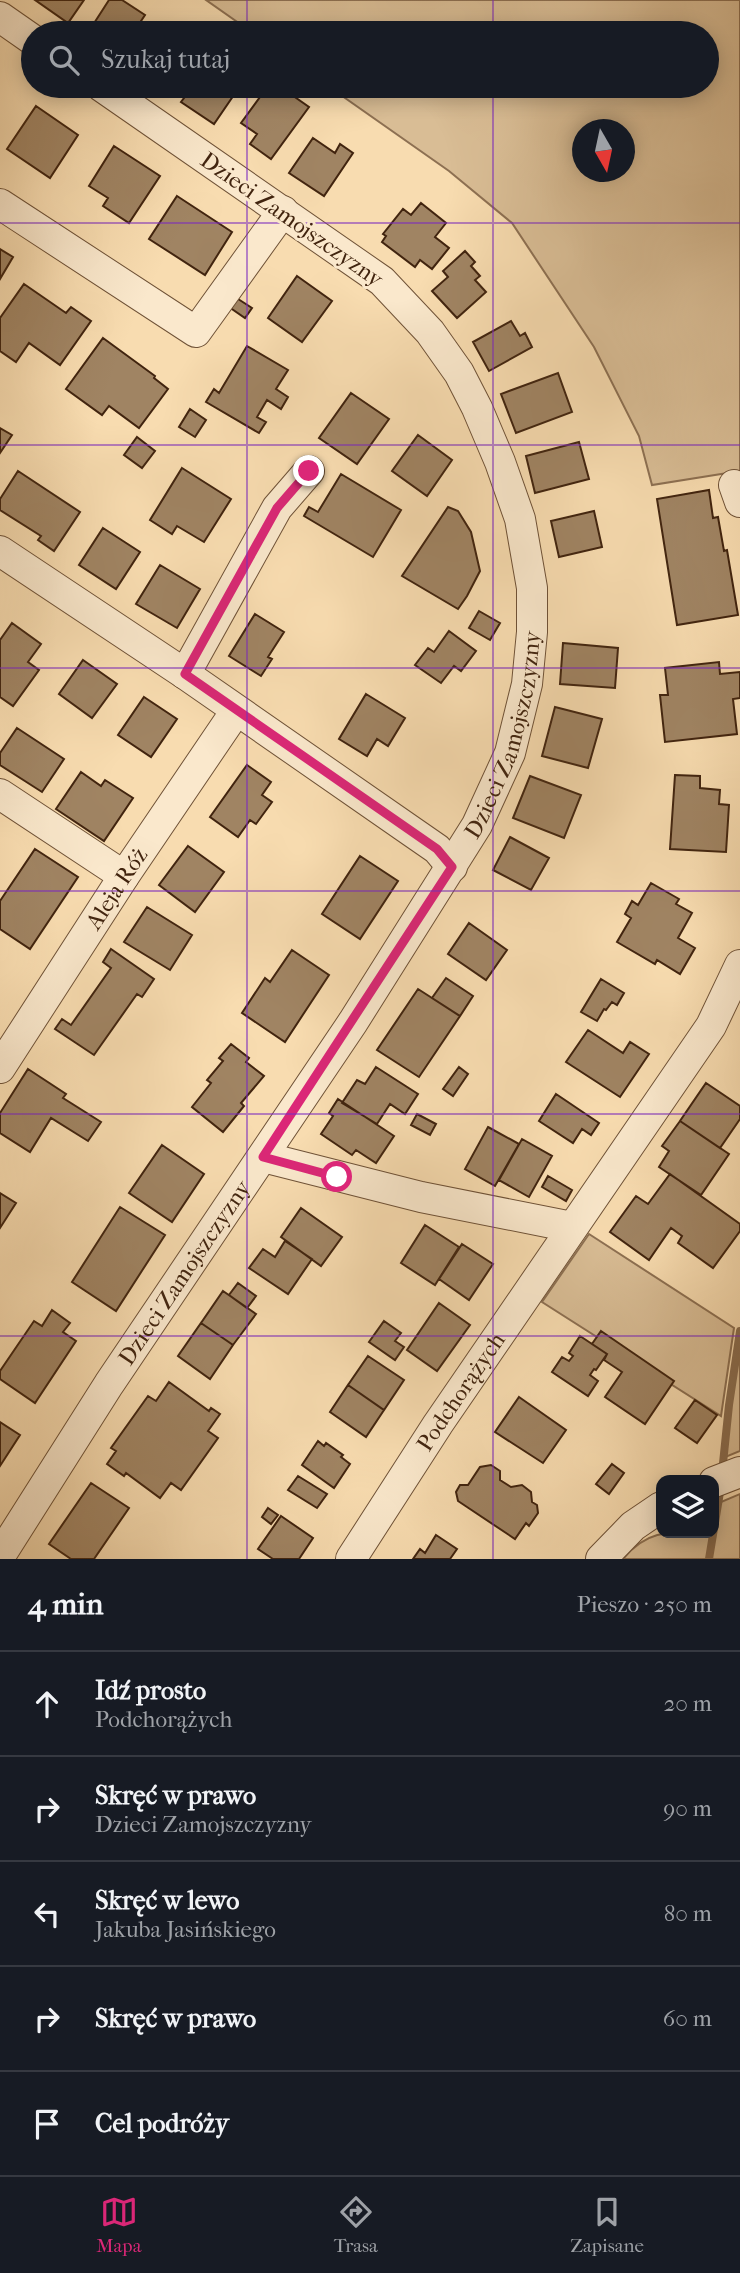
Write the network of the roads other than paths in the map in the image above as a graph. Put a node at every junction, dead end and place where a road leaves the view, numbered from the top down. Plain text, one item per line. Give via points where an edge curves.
1 (0, 17) edge
2 (21, 32) edge
3 (119, 98) edge
4 (0, 204) edge
5 (284, 211) junction
6 (309, 471) dead end
7 (0, 551) edge
8 (185, 674) junction
9 (236, 711) junction
10 (0, 794) edge
11 (452, 867) junction
12 (124, 876) junction
13 (740, 965) edge
14 (0, 1068) edge
15 (263, 1157) junction
16 (572, 1227) junction
17 (740, 1472) edge
18 (719, 1480) edge
19 (656, 1510) edge
20 (0, 1556) edge
21 (351, 1559) edge
22 (601, 1559) edge

1 - 2 street
3 - 5 street, Dzieci Zamojszczyzny
4 - 5 street via 196,332
5 - 11 street, Dzieci Zamojszczyzny via 382,281 430,332 477,408 520,519 532,588 527,684 510,753
6 - 8 street via 277,508
7 - 8 street
8 - 9 street
9 - 11 street via 437,849
9 - 12 street, Aleja Róż
10 - 12 street
11 - 15 street, Dzieci Zamojszczyzny
12 - 14 street, Aleja Róż
13 - 16 street, Podchorążych via 710,1026
15 - 16 street via 421,1197
15 - 20 street, Dzieci Zamojszczyzny via 109,1384
16 - 21 street, Podchorążych
17 - 18 street
19 - 22 street via 633,1526

